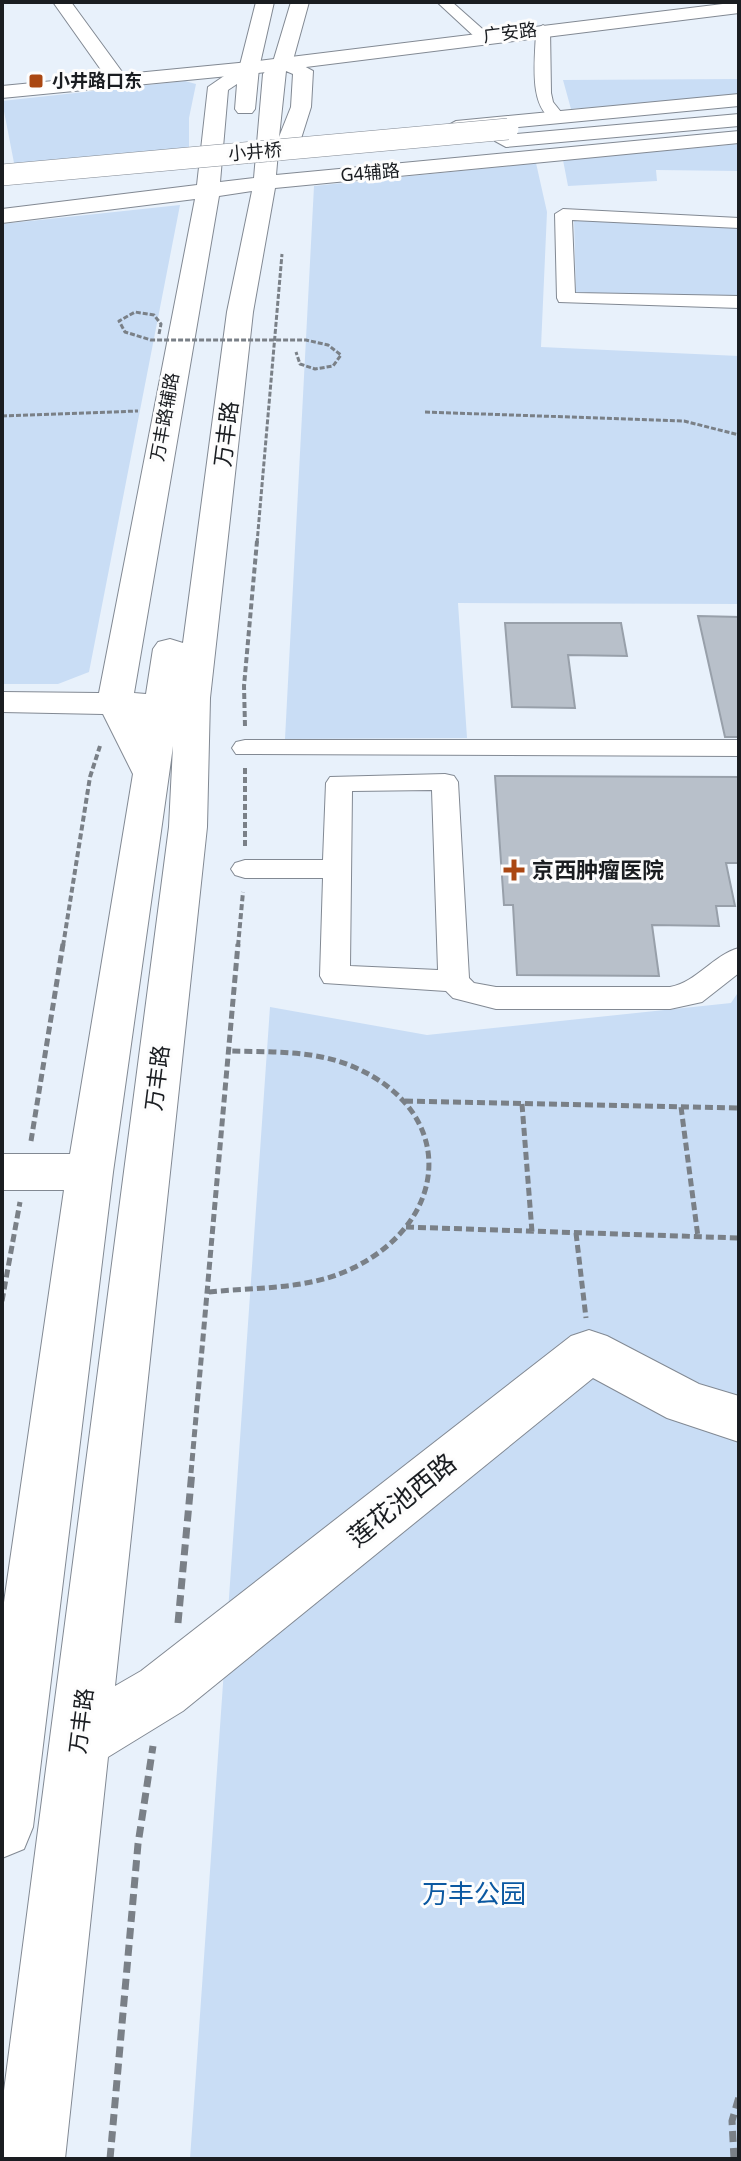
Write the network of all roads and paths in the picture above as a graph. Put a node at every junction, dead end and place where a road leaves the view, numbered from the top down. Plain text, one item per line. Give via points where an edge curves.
1 (62, 2) edge
2 (265, 2) edge
3 (300, 2) edge
4 (444, 2) edge
5 (739, 7) edge
6 (543, 29) junction
7 (256, 35) junction
8 (482, 36) junction
9 (291, 37) junction
10 (282, 63) junction
11 (249, 68) junction
12 (118, 80) junction
13 (2, 92) edge
14 (739, 100) edge
15 (739, 109) edge
16 (557, 117) junction
17 (739, 120) edge
18 (507, 135) junction
19 (739, 137) edge
20 (291, 140) junction
21 (323, 140) junction
22 (2, 162) edge
23 (248, 170) junction
24 (2, 175) edge
25 (348, 175) junction
26 (2, 187) edge
27 (9, 215) edge
28 (739, 223) edge
29 (283, 246) dead end
30 (739, 302) edge
31 (159, 334) dead end
32 (296, 352) dead end
33 (143, 411) dead end
34 (425, 412) dead end
35 (2, 416) edge
36 (739, 435) edge
37 (2, 702) edge
38 (115, 703) junction
39 (162, 704) junction
40 (245, 748) junction
41 (739, 748) edge
42 (151, 774) junction
43 (245, 869) junction
44 (337, 869) junction
45 (739, 958) edge
46 (454, 981) junction
47 (228, 1051) junction
48 (405, 1101) junction
49 (522, 1104) junction
50 (681, 1106) junction
51 (739, 1108) edge
52 (14, 1172) edge
53 (90, 1172) junction
54 (406, 1227) junction
55 (532, 1232) junction
56 (576, 1233) junction
57 (698, 1237) junction
58 (739, 1238) edge
59 (209, 1292) junction
60 (2, 1301) edge
61 (589, 1351) junction
62 (739, 1419) edge
63 (23, 1666) junction
64 (162, 1691) junction
65 (79, 1741) junction
66 (2, 1742) edge
67 (2, 1827) edge
68 (739, 2097) edge
69 (30, 2159) edge
70 (110, 2159) edge
71 (734, 2159) edge

1 - 12 main road
2 - 7 main road
3 - 9 main road, 万丰路
4 - 8 street
5 - 6 main road, 广安路
6 - 8 main road, 广安路
6 - 16 street via 544,93
7 - 9 main road
7 - 11 main road
8 - 10 main road, 广安路
9 - 10 main road, 万丰路
10 - 11 main road, 广安路
10 - 20 main road via 303,71 301,107
10 - 23 main road, 万丰路 via 273,74
11 - 12 main road
11 - 23 main road, 万丰路辅路 via 218,87 212,121 215,143
12 - 13 main road
14 - 16 main road
15 - 18 main road
16 - 21 main road
17 - 18 main road
18 - 24 main road, 小井桥, bridge
18 - 26 main road, 小井桥
19 - 25 main road, G4辅路
20 - 21 main road
20 - 23 main road
21 - 25 main road via 315,150 316,164
22 - 27 main road
23 - 25 main road, G4辅路
23 - 27 main road, G4辅路
23 - 38 main road, 万丰路辅路
23 - 39 main road, 万丰路
23 - 65 main road, 万丰路 via 240,312 193,698 188,827
28 - 30 street via 563,214 566,298
29 - 40 path, 万丰路 via 244,686
31 - 32 path, bridge via 161,324 154,315 135,312 119,321 125,332 151,340 306,340 328,345 341,355 333,366 315,369 297,363
33 - 35 path
34 - 36 path via 684,421
37 - 38 main road
38 - 39 main road
38 - 42 main road
38 - 52 path via 90,777
39 - 42 main road, 万丰路
40 - 41 street
40 - 43 path, 万丰路
42 - 53 main road, 万丰路
43 - 44 street
43 - 47 path, 万丰路
44 - 46 street via 335,976
44 - 46 street via 339,783 445,782
45 - 46 street via 691,994 670,998 496,998 464,991
47 - 48 path via 331,1059 369,1074
47 - 59 path, 万丰路
48 - 49 path
48 - 54 path via 424,1126 432,1165 425,1198
49 - 50 path
49 - 55 path
50 - 51 path
50 - 57 path
52 - 53 main road
52 - 60 path
53 - 63 main road, 万丰路
54 - 55 path
54 - 59 path via 371,1260 327,1279 291,1287
55 - 56 path
56 - 57 path
56 - 61 path
57 - 58 path
59 - 64 path, 万丰路 via 181,1610
61 - 62 main road via 685,1402
61 - 64 main road, 莲花池西路
63 - 66 main road
63 - 67 main road, 万丰路
64 - 65 main road, 莲花池西路
64 - 70 path, 万丰路 via 138,1844
65 - 69 main road, 万丰路
68 - 71 path via 732,2121

